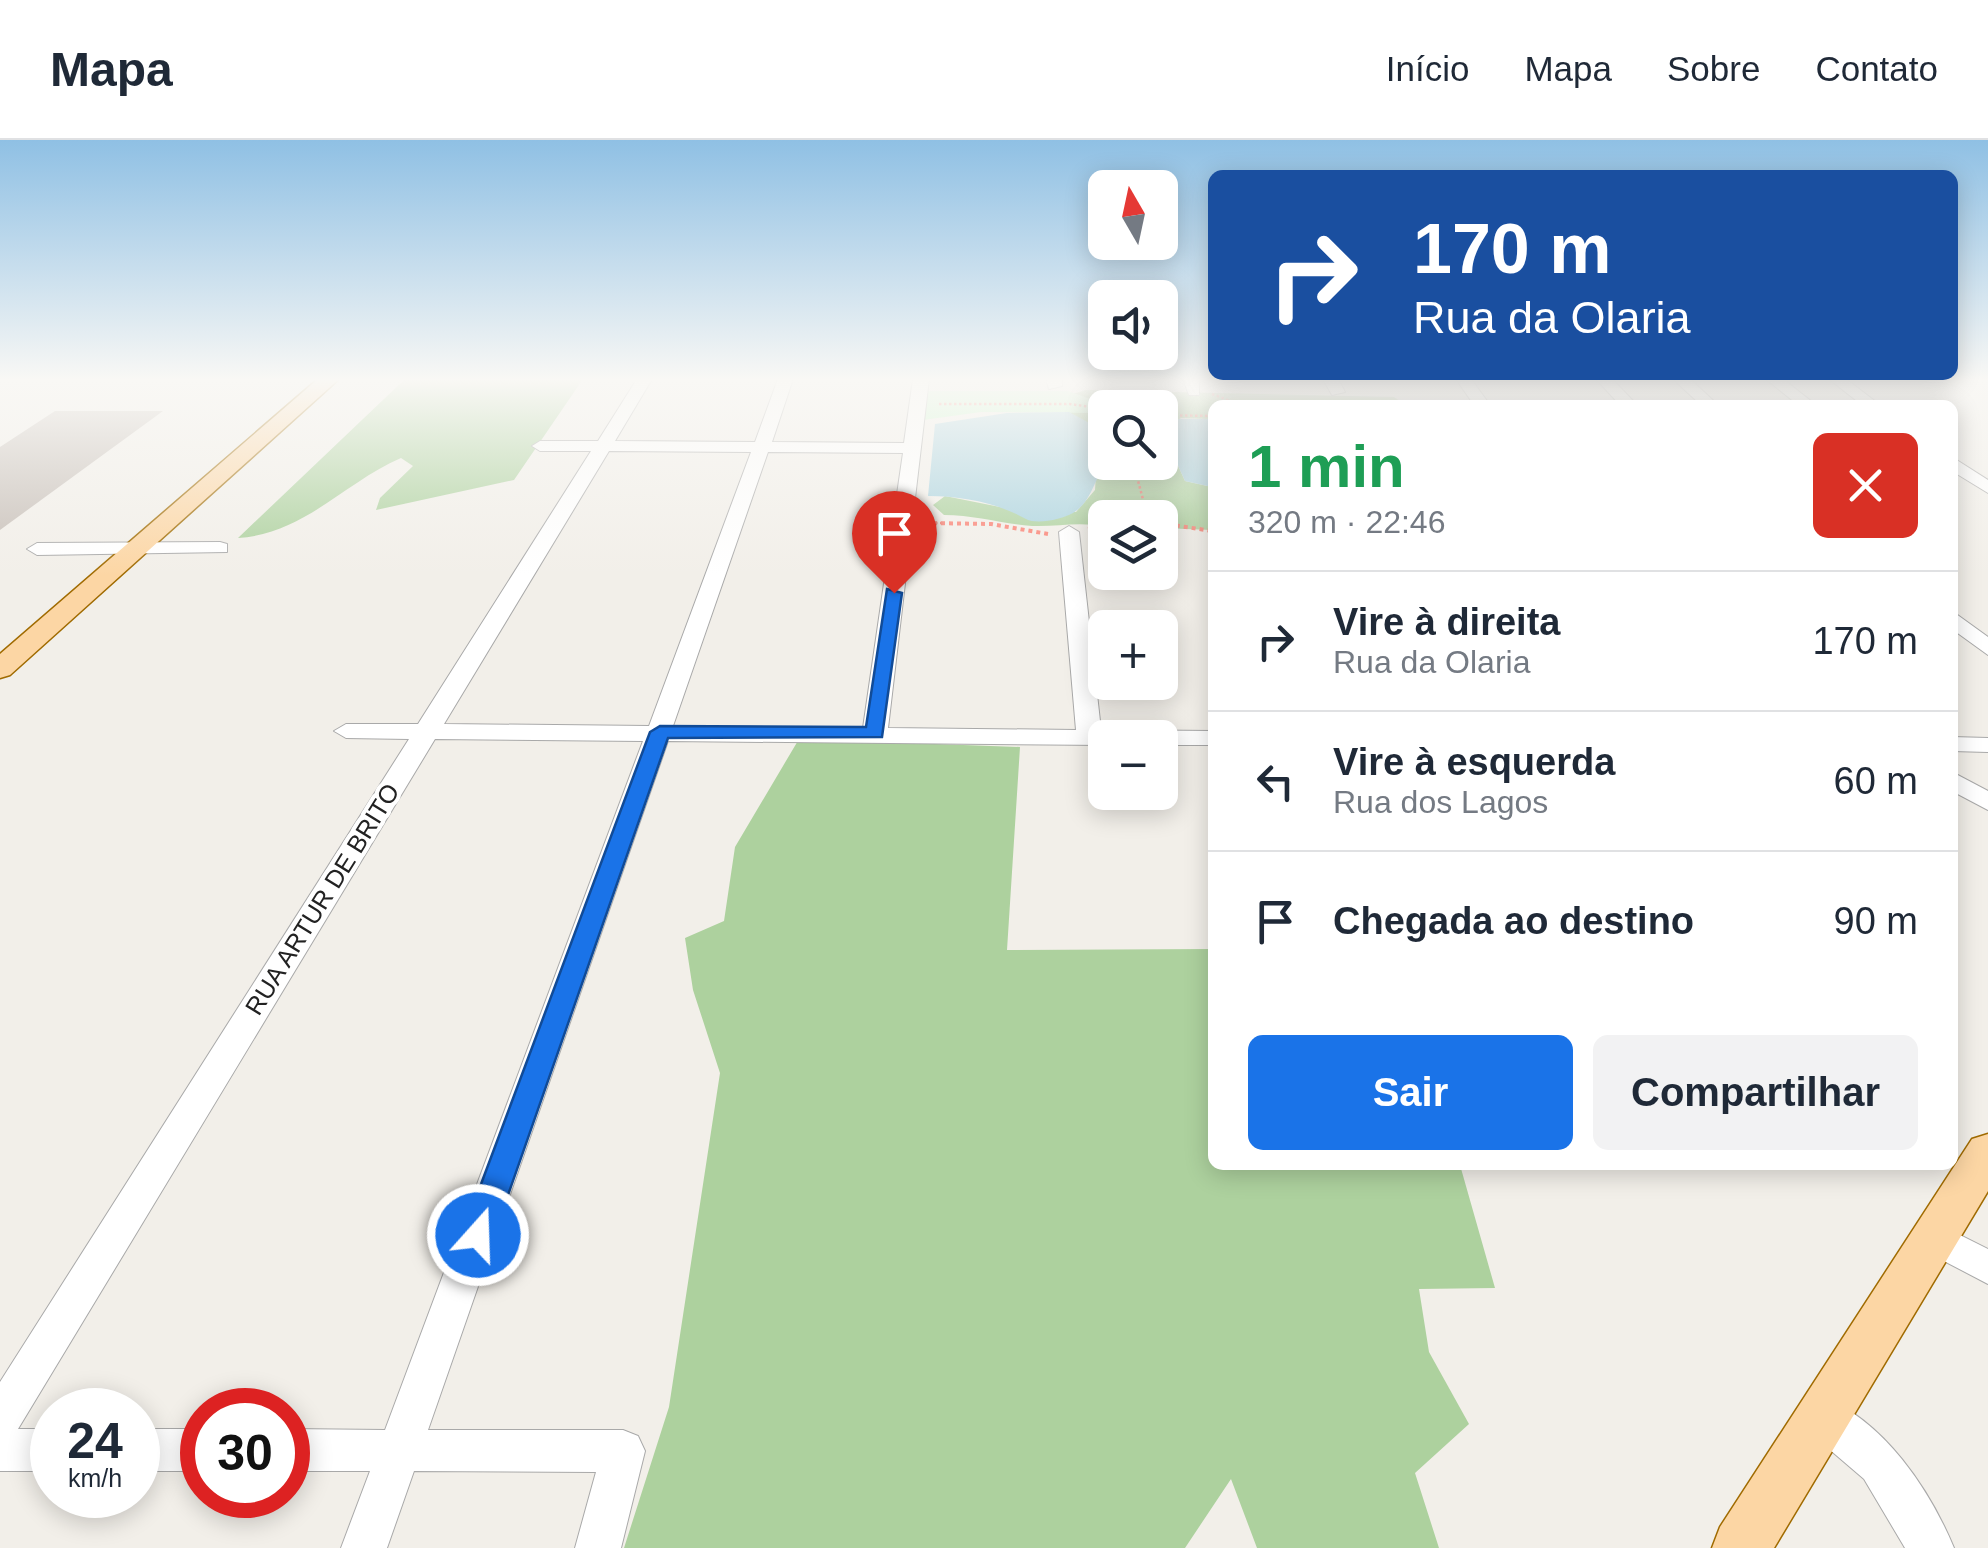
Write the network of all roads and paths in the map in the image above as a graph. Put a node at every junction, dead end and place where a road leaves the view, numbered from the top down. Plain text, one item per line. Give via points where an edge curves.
1 (255, 445) edge
2 (912, 445) edge
3 (540, 446) dead end
4 (601, 446) junction
5 (764, 447) junction
6 (912, 448) junction
7 (1958, 466) edge
8 (1988, 488) edge
9 (931, 522) dead end
10 (1178, 526) edge
11 (1088, 529) edge
12 (1208, 530) edge
13 (1069, 532) junction
14 (137, 548) junction
15 (220, 548) dead end
16 (37, 549) dead end
17 (1958, 622) edge
18 (1988, 648) edge
19 (0, 668) edge
20 (1088, 727) edge
21 (346, 731) dead end
22 (426, 731) junction
23 (660, 732) junction
24 (875, 733) junction
25 (1088, 737) edge
26 (1178, 738) edge
27 (1208, 738) edge
28 (1958, 784) edge
29 (1988, 802) edge
30 (1988, 1152) edge
31 (1934, 1238) junction
32 (1988, 1268) edge
33 (1823, 1417) junction
34 (0, 1420) edge
35 (0, 1450) edge
36 (30, 1450) edge
37 (310, 1450) edge
38 (400, 1450) junction
39 (364, 1548) edge
40 (598, 1548) edge
41 (1741, 1548) edge
42 (1931, 1548) edge

1 - 14 main road
2 - 6 street
3 - 4 street
4 - 5 street
4 - 22 street, RUA ARTUR DE BRITO
5 - 6 street
5 - 23 street
6 - 24 street
7 - 8 street
9 - 13 path
10 - 12 path
11 - 13 path
13 - 20 street
14 - 15 street
14 - 16 street
14 - 19 main road
17 - 18 street
21 - 22 street
22 - 23 street
22 - 34 street, RUA ARTUR DE BRITO
23 - 24 street
23 - 38 street
24 - 25 street
26 - 27 street
28 - 29 street
30 - 31 main road
31 - 32 street
31 - 33 main road
33 - 41 main road
33 - 42 street via 1880,1464
35 - 36 street
37 - 38 street
38 - 39 street
38 - 40 street via 624,1450

